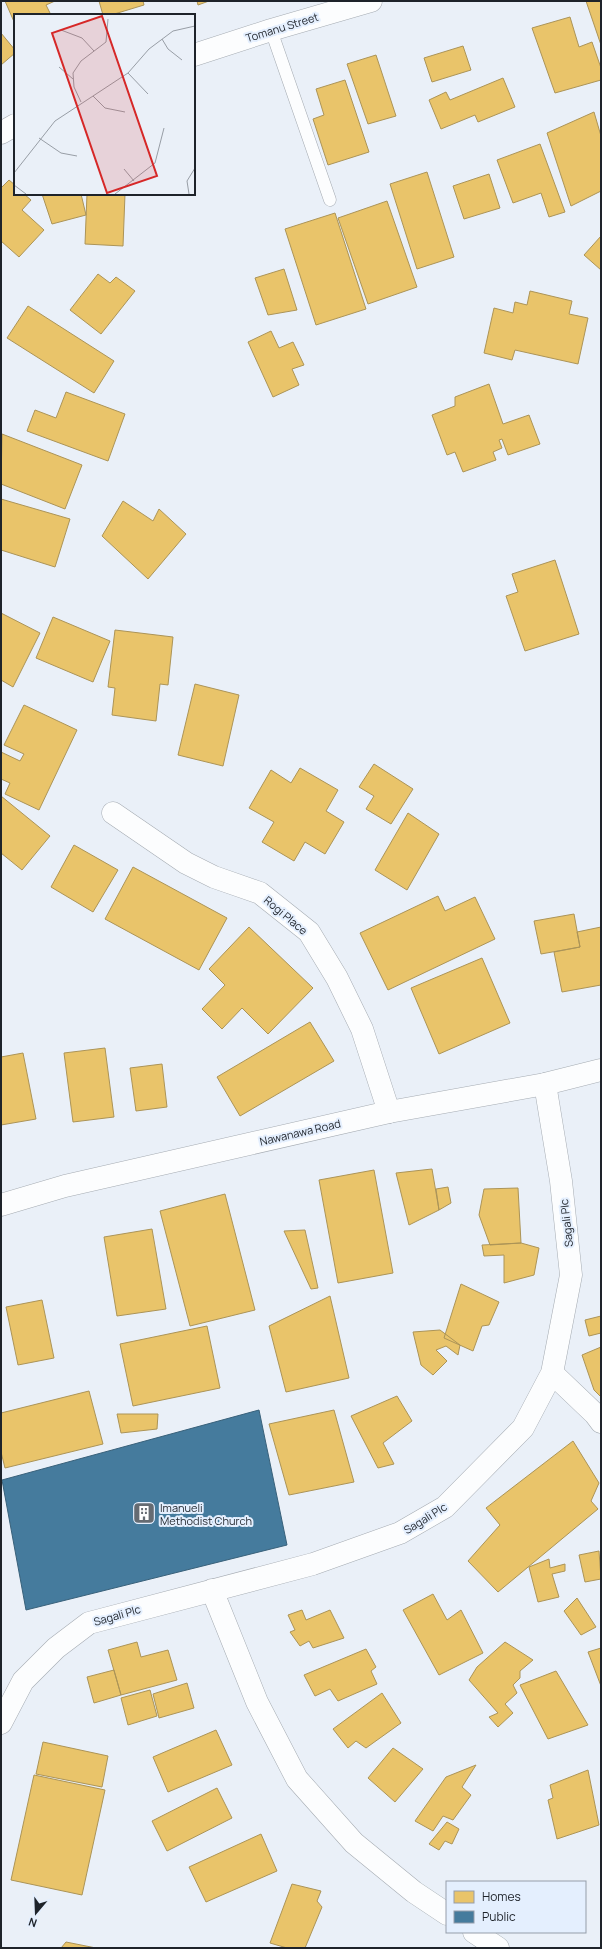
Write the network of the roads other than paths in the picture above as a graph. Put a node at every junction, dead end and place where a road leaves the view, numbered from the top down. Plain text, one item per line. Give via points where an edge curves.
1 (371, 1) edge
2 (271, 30) junction
3 (195, 55) edge
4 (14, 126) edge
5 (1, 133) edge
6 (330, 200) dead end
7 (113, 813) dead end
8 (601, 1070) edge
9 (545, 1084) junction
10 (389, 1112) junction
11 (1, 1205) edge
12 (552, 1373) junction
13 (601, 1422) edge
14 (212, 1590) junction
15 (1, 1723) edge
16 (446, 1913) edge
17 (476, 1933) edge
18 (498, 1948) edge

1 - 2 street, Tomanu Street
2 - 3 street, Tomanu Street
2 - 6 lane
4 - 5 street
7 - 10 street, Rogi Place via 186,863 214,877 260,894 309,932 338,978 362,1029
8 - 9 street, Nawanawa Road
9 - 10 street, Nawanawa Road
9 - 12 street, Sagali Plc via 561,1181 571,1275
10 - 11 street, Nawanawa Road via 66,1186
12 - 13 street
12 - 14 street, Sagali Plc via 523,1428 445,1507 393,1536 313,1564
14 - 15 street, Sagali Plc via 89,1623 56,1648 23,1682
14 - 16 street via 257,1702 297,1779 354,1843 414,1892
17 - 18 street

